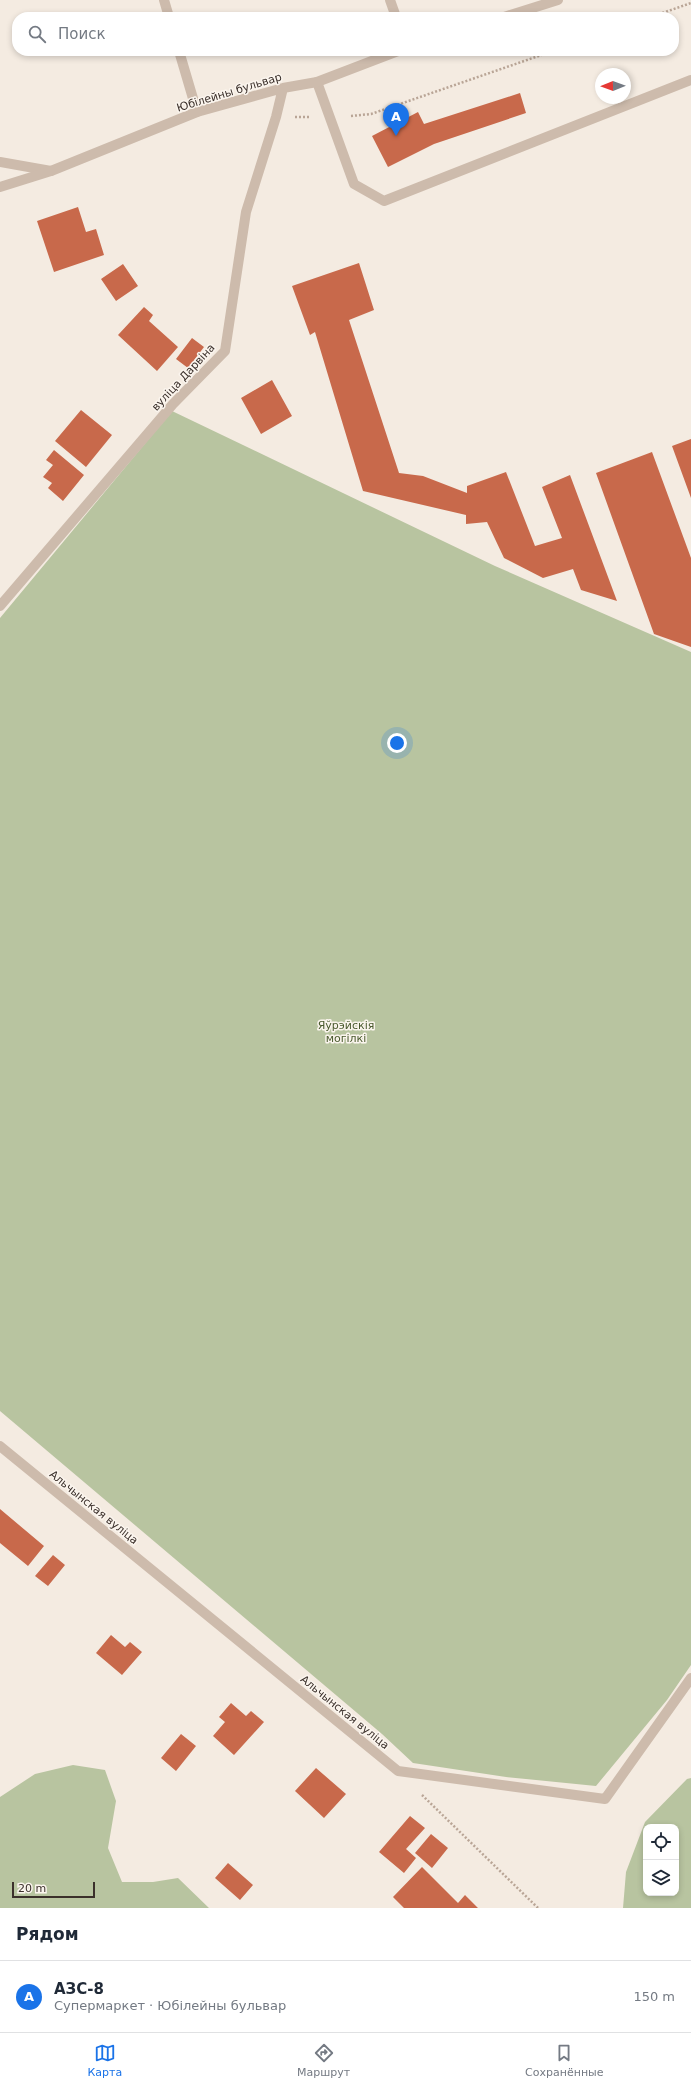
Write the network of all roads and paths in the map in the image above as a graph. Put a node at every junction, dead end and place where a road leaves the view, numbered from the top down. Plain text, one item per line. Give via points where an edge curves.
1 (164, 0) edge
2 (390, 0) edge
3 (558, 0) edge
4 (691, 3) edge
5 (168, 12) edge
6 (394, 12) edge
7 (520, 12) edge
8 (665, 12) edge
9 (180, 56) edge
10 (385, 56) edge
11 (539, 56) edge
12 (691, 80) edge
13 (317, 82) junction
14 (284, 88) junction
15 (197, 112) junction
16 (276, 117) junction
17 (328, 117) junction
18 (0, 162) edge
19 (51, 171) junction
20 (0, 188) edge
21 (0, 606) edge
22 (0, 1446) edge
23 (691, 1678) edge
24 (398, 1771) junction
25 (538, 1908) edge

1 - 5 street
2 - 6 street
3 - 7 street
4 - 8 path
9 - 15 street
10 - 13 street, Юбілейны бульвар
11 - 17 path via 371,114
12 - 17 street via 384,201 354,184
13 - 14 street, Юбілейны бульвар
13 - 17 street
14 - 15 street, Юбілейны бульвар
14 - 16 street, вуліца Дарвіна
15 - 19 street, Юбілейны бульвар
16 - 17 path
16 - 21 street, вуліца Дарвіна via 246,212 225,351 173,404
18 - 19 street
19 - 20 street, Юбілейны бульвар
22 - 24 street, Альчынская вуліца
23 - 24 street via 605,1799
24 - 25 path

